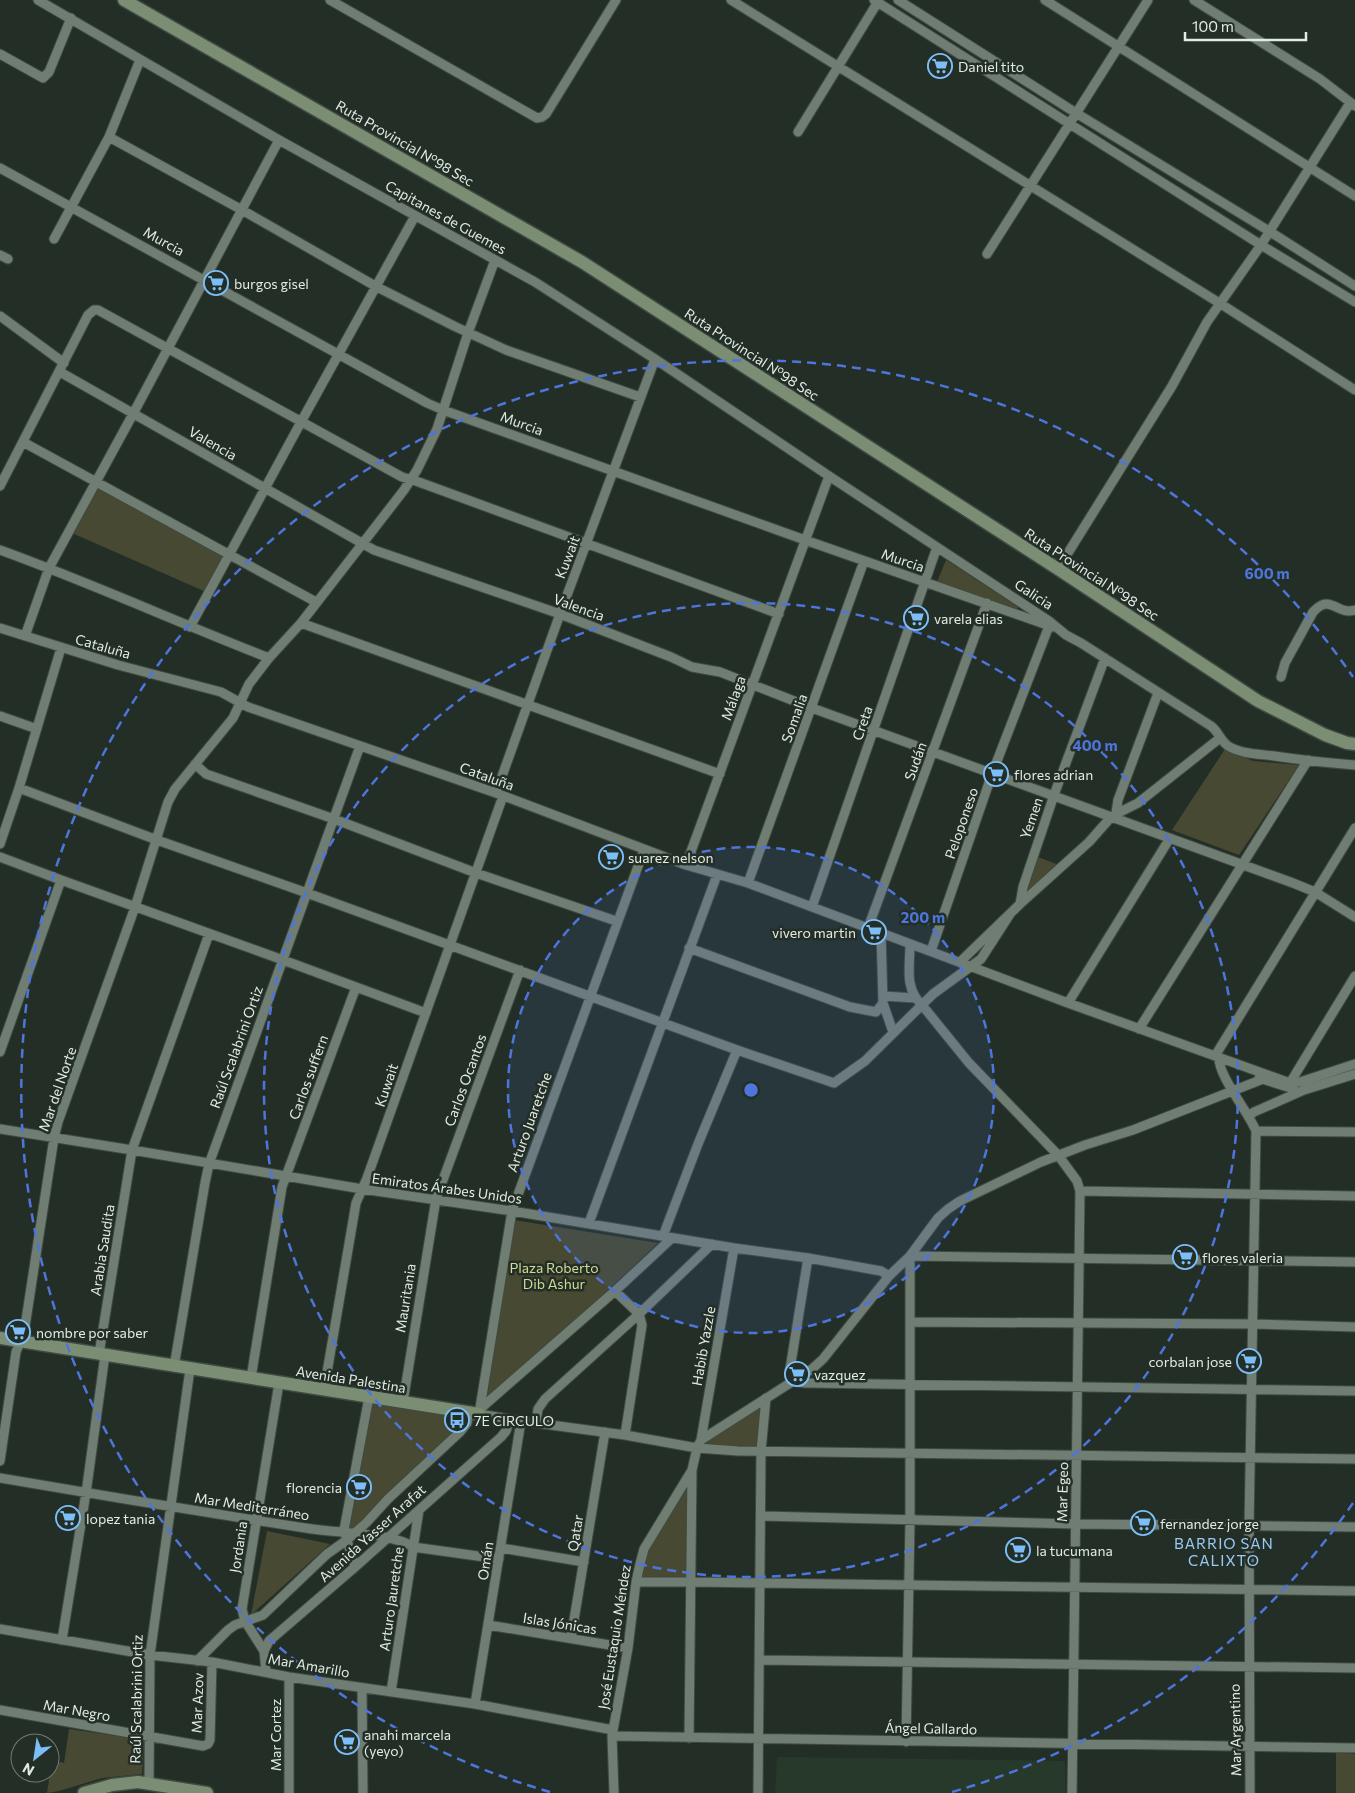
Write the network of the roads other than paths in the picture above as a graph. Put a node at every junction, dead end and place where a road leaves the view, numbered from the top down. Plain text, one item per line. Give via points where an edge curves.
1 (38, 0) edge
2 (124, 0) edge
3 (330, 0) edge
4 (616, 0) edge
5 (731, 0) edge
6 (898, 0) edge
7 (1045, 0) edge
8 (1148, 0) edge
9 (1194, 0) edge
10 (876, 1) edge
11 (71, 18) junction
12 (1118, 46) junction
13 (0, 54) edge
14 (140, 60) junction
15 (839, 66) junction
16 (1352, 105) edge
17 (1076, 113) junction
18 (1069, 123) junction
19 (798, 132) dead end
20 (108, 137) junction
21 (279, 140) junction
22 (1310, 167) junction
23 (0, 168) edge
24 (1029, 186) junction
25 (1355, 196) edge
26 (73, 207) junction
27 (242, 210) junction
28 (415, 216) junction
29 (1269, 231) junction
30 (54, 240) dead end
31 (1261, 245) junction
32 (987, 254) dead end
33 (495, 260) junction
34 (205, 280) junction
35 (1355, 286) edge
36 (377, 287) junction
37 (1355, 302) edge
38 (1221, 304) junction
39 (0, 316) edge
40 (468, 333) junction
41 (168, 348) junction
42 (339, 354) junction
43 (655, 358) junction
44 (64, 363) junction
45 (60, 372) junction
46 (1355, 390) edge
47 (640, 397) junction
48 (443, 410) junction
49 (133, 414) junction
50 (301, 422) junction
51 (23, 442) junction
52 (613, 470) junction
53 (829, 476) junction
54 (411, 480) junction
55 (96, 482) junction
56 (0, 486) edge
57 (264, 489) junction
58 (805, 540) junction
59 (362, 543) junction
60 (587, 544) junction
61 (937, 547) junction
62 (0, 550) edge
63 (229, 554) junction
64 (864, 561) junction
65 (49, 568) junction
66 (1058, 569) junction
67 (925, 582) junction
68 (316, 602) junction
69 (987, 603) junction
70 (1355, 610) edge
71 (560, 614) junction
72 (779, 614) junction
73 (301, 623) junction
74 (1049, 623) junction
75 (190, 627) junction
76 (0, 628) edge
77 (25, 636) junction
78 (61, 648) junction
79 (268, 658) junction
80 (1105, 658) junction
81 (1281, 677) dead end
82 (752, 686) junction
83 (1158, 693) junction
84 (241, 703) junction
85 (528, 704) junction
86 (812, 708) junction
87 (0, 716) edge
88 (37, 729) junction
89 (874, 730) junction
90 (1220, 738) junction
91 (1355, 744) edge
92 (360, 746) junction
93 (933, 752) junction
94 (1308, 760) junction
95 (195, 764) junction
96 (1355, 765) edge
97 (720, 774) junction
98 (992, 774) junction
99 (19, 788) junction
100 (500, 795) junction
101 (1054, 795) junction
102 (1114, 814) junction
103 (334, 819) junction
104 (1355, 828) edge
105 (1170, 838) junction
106 (156, 840) junction
107 (0, 844) edge
108 (644, 850) junction
109 (0, 857) edge
110 (686, 865) junction
111 (1242, 865) junction
112 (476, 873) junction
113 (717, 875) junction
114 (60, 880) junction
115 (748, 883) junction
116 (1315, 892) junction
117 (307, 893) junction
118 (1020, 904) junction
119 (135, 907) junction
120 (812, 907) junction
121 (1010, 914) junction
122 (1355, 916) edge
123 (616, 921) junction
124 (868, 928) junction
125 (881, 932) junction
126 (209, 934) junction
127 (910, 944) junction
128 (450, 946) junction
129 (689, 948) junction
130 (931, 951) junction
131 (283, 960) junction
132 (960, 962) junction
133 (971, 967) junction
134 (520, 970) junction
135 (1355, 976) edge
136 (356, 987) junction
137 (590, 996) junction
138 (915, 998) junction
139 (883, 999) junction
140 (1068, 1003) junction
141 (922, 1005) junction
142 (426, 1013) junction
143 (663, 1023) junction
144 (1139, 1029) junction
145 (892, 1032) junction
146 (736, 1050) junction
147 (0, 1052) edge
148 (1217, 1059) junction
149 (1355, 1064) edge
150 (1355, 1074) edge
151 (1263, 1079) junction
152 (1290, 1082) junction
153 (1304, 1090) junction
154 (1233, 1091) junction
155 (1249, 1116) junction
156 (0, 1129) edge
157 (1256, 1131) junction
158 (1355, 1132) edge
159 (54, 1138) junction
160 (132, 1150) junction
161 (1058, 1155) junction
162 (210, 1164) junction
163 (286, 1176) junction
164 (362, 1189) junction
165 (1080, 1191) junction
166 (1255, 1195) junction
167 (1355, 1196) edge
168 (436, 1199) junction
169 (512, 1211) junction
170 (589, 1223) junction
171 (668, 1237) junction
172 (712, 1244) junction
173 (734, 1248) junction
174 (910, 1256) junction
175 (808, 1258) junction
176 (1080, 1258) junction
177 (1254, 1260) junction
178 (1355, 1262) edge
179 (889, 1276) junction
180 (615, 1292) junction
181 (639, 1314) junction
182 (910, 1322) junction
183 (1078, 1323) junction
184 (1253, 1324) junction
185 (1355, 1327) edge
186 (0, 1338) edge
187 (20, 1342) junction
188 (102, 1355) junction
189 (174, 1367) junction
190 (190, 1369) junction
191 (251, 1378) junction
192 (792, 1381) junction
193 (278, 1383) junction
194 (910, 1384) junction
195 (1078, 1387) junction
196 (1252, 1389) junction
197 (324, 1390) junction
198 (1355, 1391) edge
199 (369, 1397) junction
200 (766, 1398) junction
201 (403, 1402) junction
202 (476, 1412) junction
203 (510, 1420) junction
204 (521, 1421) junction
205 (536, 1423) junction
206 (605, 1432) junction
207 (624, 1435) junction
208 (699, 1444) junction
209 (761, 1451) junction
210 (909, 1452) junction
211 (1076, 1454) junction
212 (1250, 1457) junction
213 (1355, 1459) edge
214 (0, 1461) edge
215 (692, 1470) junction
216 (0, 1478) edge
217 (86, 1493) junction
218 (170, 1506) junction
219 (419, 1510) junction
220 (761, 1516) junction
221 (257, 1521) junction
222 (910, 1521) junction
223 (1075, 1524) junction
224 (1249, 1527) junction
225 (1355, 1527) edge
226 (348, 1536) junction
227 (388, 1538) junction
228 (413, 1547) junction
229 (501, 1548) junction
230 (499, 1559) junction
231 (584, 1562) junction
232 (355, 1567) junction
233 (636, 1582) junction
234 (692, 1582) junction
235 (759, 1583) junction
236 (908, 1586) junction
237 (1074, 1587) junction
238 (1249, 1589) junction
239 (1355, 1591) edge
240 (245, 1621) junction
241 (488, 1625) junction
242 (0, 1629) edge
243 (571, 1638) junction
244 (62, 1640) junction
245 (628, 1648) junction
246 (264, 1651) junction
247 (150, 1655) junction
248 (760, 1660) junction
249 (197, 1661) junction
250 (212, 1662) junction
251 (907, 1662) junction
252 (1073, 1666) junction
253 (1249, 1666) junction
254 (1355, 1668) edge
255 (266, 1671) junction
256 (289, 1677) junction
257 (362, 1688) junction
258 (391, 1692) junction
259 (476, 1704) junction
260 (0, 1710) edge
261 (612, 1733) junction
262 (151, 1737) junction
263 (688, 1738) junction
264 (759, 1739) junction
265 (906, 1742) junction
266 (208, 1744) joint
267 (1072, 1745) junction
268 (1249, 1747) junction
269 (1355, 1748) edge
270 (149, 1788) edge
271 (112, 1789) edge
272 (84, 1793) edge
273 (207, 1793) edge
274 (290, 1793) edge
275 (363, 1793) edge
276 (614, 1793) edge
277 (758, 1793) edge
278 (1072, 1793) edge
279 (1250, 1793) edge

1 - 11 street, Capitanes de Guemes
2 - 66 street, Ruta Provincial Nº98 Sec via 582,262
3 - 4 street via 537,118 546,114
5 - 15 street
6 - 17 street
7 - 12 street
8 - 12 street
9 - 16 street via 1320,79
10 - 15 street
10 - 18 street
11 - 13 street via 49,72 43,78
11 - 14 street, Capitanes de Guemes
12 - 17 street
12 - 22 street
14 - 20 street
14 - 21 street, Capitanes de Guemes
15 - 19 street
15 - 24 street
16 - 22 street
17 - 18 street
17 - 29 street
18 - 24 street
18 - 31 street
20 - 26 street
20 - 27 street
21 - 27 street
21 - 28 street, Capitanes de Guemes
22 - 25 street
22 - 29 street
23 - 26 street, Murcia
24 - 32 street
24 - 38 street
26 - 30 street
26 - 34 street, Murcia
27 - 34 street
27 - 36 street
28 - 33 street, Capitanes de Guemes
28 - 36 street
29 - 31 street
29 - 35 street
31 - 37 street
31 - 38 street
33 - 40 street, Mar del Norte
33 - 43 street, Capitanes de Guemes
34 - 41 street
34 - 42 street, Murcia
36 - 40 street
36 - 42 street
38 - 46 street
38 - 66 street
39 - 44 street
40 - 47 street via 506,350
40 - 48 street, Mar del Norte
41 - 44 street via 94,310 88,315
41 - 49 street
41 - 50 street
42 - 48 street, Murcia
42 - 50 street
43 - 47 street, Kuwait
43 - 53 street, Capitanes de Guemes
44 - 45 street
45 - 49 street, Valencia
45 - 51 street
47 - 52 street, Kuwait
48 - 52 street, Murcia
48 - 54 street, Mar del Norte
49 - 55 street
49 - 57 street, Valencia
50 - 54 street
50 - 57 street
51 - 55 street
51 - 56 street
52 - 58 street, Murcia
52 - 60 street, Kuwait
53 - 58 street, Málaga
53 - 61 street, Galicia
54 - 59 street, Mar del Norte
54 - 60 street
55 - 63 street
55 - 65 street
57 - 59 street, Valencia
57 - 63 street
58 - 64 street, Murcia
58 - 72 street, Málaga
59 - 68 street, Mar del Norte
59 - 71 street, Valencia via 374,550
60 - 71 street, Kuwait
60 - 72 street
61 - 67 street, Creta
61 - 74 street, Galicia
62 - 65 street
63 - 68 street
63 - 75 street
64 - 67 street, Murcia
64 - 86 street, Somalia
65 - 75 street
65 - 77 street
66 - 91 street, Ruta Provincial Nº98 Sec via 1258,701 1324,735
67 - 69 street, Murcia
67 - 89 street, Creta
68 - 73 street, Mar del Norte
69 - 74 street, Murcia
69 - 93 street, Sudán
70 - 81 street via 1347,611 1328,603 1319,605
71 - 82 street, Valencia via 692,667 720,672
71 - 85 street, Kuwait
72 - 82 street, Málaga
73 - 79 street, Mar del Norte
73 - 85 street
74 - 80 street, Galicia
74 - 98 street, Peloponeso
75 - 79 street
76 - 77 street, Cataluña
77 - 78 street, Cataluña
78 - 84 street, Cataluña via 221,692
78 - 88 street
79 - 84 street, Mar del Norte via 249,684
80 - 83 street, Galicia
80 - 101 street, Yemen
82 - 86 street, Valencia
82 - 97 street, Málaga
83 - 90 street, Galicia via 1215,728
83 - 102 street
84 - 92 street, Cataluña
84 - 95 street, Mar del Norte via 233,718
85 - 97 street
85 - 100 street, Kuwait
86 - 89 street, Valencia
86 - 115 street, Somalia
87 - 88 street
88 - 99 street
89 - 93 street, Valencia
89 - 120 street, Creta
90 - 94 street, Galicia via 1240,751
90 - 102 street via 1138,803
92 - 100 street, Cataluña
92 - 103 street, Raúl Scalabrini Ortiz
93 - 98 street, Valencia
93 - 124 street, Sudán
94 - 96 street, Galicia
94 - 111 street
95 - 103 street via 206,774
95 - 106 street, Mar del Norte via 172,795
97 - 110 street, Málaga
98 - 101 street, Valencia
98 - 130 street, Peloponeso
99 - 106 street
99 - 107 street
100 - 108 street, Cataluña
100 - 112 street, Kuwait
101 - 102 street, Valencia
101 - 118 street, Yemen via 1022,887
102 - 105 street, Valencia
102 - 118 street via 1089,842
103 - 112 street
103 - 117 street, Raúl Scalabrini Ortiz
104 - 116 street
105 - 111 street, Valencia
105 - 140 street
106 - 117 street
106 - 119 street, Mar del Norte
108 - 110 street, Cataluña
108 - 123 street, Arturo Juaretche
109 - 114 street
110 - 113 street, Cataluña
111 - 116 street, Valencia
111 - 144 street
112 - 123 street
112 - 128 street, Kuwait
113 - 115 street, Cataluña
113 - 129 street
114 - 119 street
114 - 147 street
115 - 120 street, Cataluña
116 - 122 street, Valencia
116 - 148 street
117 - 128 street
117 - 131 street, Raúl Scalabrini Ortiz
118 - 121 street
119 - 126 street
119 - 159 street, Mar del Norte
120 - 124 street, Cataluña
121 - 132 street
121 - 133 street via 986,954
123 - 137 street, Arturo Juaretche
124 - 125 street, Cataluña
125 - 127 street, Cataluña
125 - 139 street
126 - 131 street
126 - 160 street, Arabia Saudita
127 - 130 street, Cataluña
127 - 138 street via 909,982
128 - 134 street
128 - 142 street, Kuwait
129 - 139 street via 850,1007 876,1012 880,1010
129 - 143 street
130 - 132 street, Cataluña
131 - 136 street
131 - 162 street, Raúl Scalabrini Ortiz
132 - 133 street, Cataluña
133 - 140 street, Cataluña
133 - 141 street
134 - 137 street
134 - 168 street, Carlos Ocantos
135 - 152 street
136 - 142 street
136 - 163 street, Carlos suffern
137 - 143 street
137 - 169 street, Arturo Juaretche
138 - 139 street
138 - 141 street
139 - 145 street
140 - 144 street, Cataluña
141 - 145 street
141 - 161 street via 969,1063
142 - 164 street, Kuwait
143 - 146 street
143 - 170 street
144 - 148 street, Cataluña
145 - 146 street via 864,1061 834,1083
146 - 171 street via 698,1144
148 - 151 street
148 - 152 street
148 - 154 street
149 - 152 street via 1300,1082
150 - 153 street
151 - 153 street
151 - 154 street
153 - 155 street
154 - 155 street
154 - 161 street
155 - 157 street
156 - 159 street, Emiratos Árabes Unidos
157 - 158 street
157 - 166 street, Mar Argentino
159 - 160 street, Emiratos Árabes Unidos
159 - 187 street, Mar del Norte
160 - 162 street, Emiratos Árabes Unidos
160 - 188 street, Arabia Saudita
161 - 165 street
161 - 174 street via 948,1209
162 - 163 street, Emiratos Árabes Unidos
162 - 189 street, Raúl Scalabrini Ortiz via 204,1183
163 - 164 street, Emiratos Árabes Unidos
163 - 191 street
164 - 168 street, Emiratos Árabes Unidos
164 - 197 street, Kuwait via 356,1203
165 - 166 street
165 - 176 street, Mar Egeo
166 - 167 street
166 - 177 street, Mar Argentino
168 - 169 street, Emiratos Árabes Unidos
168 - 201 street, Mauritania
169 - 170 street, Emiratos Árabes Unidos
169 - 202 street, Arturo Juaretche
170 - 171 street, Emiratos Árabes Unidos
171 - 172 street, Emiratos Árabes Unidos
171 - 180 street, Avenida Yasser Arafat
172 - 173 street, Emiratos Árabes Unidos
172 - 181 street
173 - 175 street, Emiratos Árabes Unidos
173 - 208 street, Habib Yazzle
174 - 176 street
174 - 179 street
174 - 182 street
175 - 179 street, Emiratos Árabes Unidos via 881,1271
175 - 192 street via 790,1369
176 - 177 street
176 - 183 street, Mar Egeo
177 - 178 street
177 - 184 street, Mar Argentino
179 - 192 street via 823,1359
180 - 181 street
180 - 202 street, Avenida Yasser Arafat
181 - 205 street via 545,1399 538,1409
181 - 207 street via 642,1325
182 - 183 street
182 - 194 street
183 - 184 street
183 - 195 street, Mar Egeo
184 - 185 street
184 - 196 street, Mar Argentino
186 - 187 street, Avenida Palestina
187 - 188 street, Avenida Palestina
187 - 214 street, Mar del Norte
188 - 189 street, Avenida Palestina
188 - 217 street, Arabia Saudita
189 - 190 street, Avenida Palestina
190 - 191 street, Avenida Palestina
190 - 218 street, Raúl Scalabrini Ortiz
191 - 193 street, Avenida Palestina
192 - 194 street
192 - 200 street
193 - 197 street, Avenida Palestina
193 - 221 street, Jordania
194 - 195 street
194 - 210 street
195 - 196 street
195 - 211 street, Mar Egeo
196 - 198 street
196 - 212 street, Mar Argentino
197 - 199 street, Avenida Palestina
199 - 201 street, Avenida Palestina
199 - 226 street
200 - 208 street
200 - 209 street
201 - 202 street, Avenida Palestina
202 - 203 street, Avenida Palestina
202 - 226 street, Avenida Yasser Arafat via 460,1432
203 - 204 street, Avenida Palestina
203 - 219 street, Avenida Yasser Arafat via 500,1437
204 - 205 street, Avenida Palestina
204 - 229 street, Omán
205 - 206 street, Avenida Palestina
206 - 207 street, Avenida Palestina
206 - 231 street, Qatar
207 - 208 street, Avenida Palestina
208 - 209 street, Avenida Palestina
208 - 215 street, Habib Yazzle
209 - 210 street, Avenida Palestina
209 - 220 street
210 - 211 street, Avenida Palestina
210 - 222 street
211 - 212 street, Avenida Palestina
211 - 223 street, Mar Egeo
212 - 213 street, Avenida Palestina
212 - 224 street, Mar Argentino
215 - 233 street, José Eustaquio Méndez via 644,1549
215 - 234 street
216 - 217 street, Mar Mediterráneo
217 - 218 street, Mar Mediterráneo
217 - 244 street, Arabia Saudita
218 - 221 street, Mar Mediterráneo
218 - 247 street, Raúl Scalabrini Ortiz
219 - 227 street, Avenida Yasser Arafat
219 - 228 street, Arturo Jauretche
220 - 222 street
220 - 235 street
221 - 226 street, Mar Mediterráneo
221 - 240 street, Jordania via 242,1609
222 - 223 street
222 - 236 street
223 - 224 street
223 - 237 street, Mar Egeo
224 - 225 street
224 - 238 street, Mar Argentino
226 - 227 street, Mar Mediterráneo
226 - 232 street
226 - 240 street, Avenida Yasser Arafat via 263,1615
227 - 228 street, Mar Mediterráneo via 404,1541
227 - 232 street, Avenida Yasser Arafat
228 - 230 street, Mar Mediterráneo
228 - 258 street, Arturo Jauretche
229 - 230 street, Omán
229 - 231 street
230 - 241 street, Omán
231 - 243 street, Qatar
232 - 246 street, Avenida Yasser Arafat via 269,1641
233 - 234 street
233 - 245 street, José Eustaquio Méndez
234 - 235 street
234 - 263 street
235 - 236 street
235 - 248 street
236 - 237 street
236 - 251 street
237 - 238 street
237 - 252 street, Mar Egeo
238 - 239 street
238 - 253 street, Mar Argentino
240 - 246 street
240 - 249 street, Avenida Yasser Arafat via 228,1630
241 - 243 street, Islas Jónicas
241 - 259 street, Omán
242 - 244 street, Mar Amarillo
243 - 245 street, Islas Jónicas
244 - 247 street, Mar Amarillo
245 - 261 street, José Eustaquio Méndez
246 - 255 street
247 - 249 street, Mar Amarillo
247 - 262 street, Raúl Scalabrini Ortiz
248 - 251 street
248 - 264 street
249 - 250 street, Mar Amarillo
250 - 255 street, Mar Amarillo
250 - 266 street, Mar Azov
251 - 252 street
251 - 265 street
252 - 253 street
252 - 267 street, Mar Egeo
253 - 254 street
253 - 268 street, Mar Argentino
255 - 256 street, Mar Amarillo
256 - 257 street, Mar Amarillo
256 - 274 street, Mar Cortez
257 - 258 street, Mar Amarillo
257 - 275 street
258 - 259 street, Mar Amarillo
259 - 261 street, Mar Amarillo
260 - 262 street, Mar Negro
261 - 263 street, Ángel Gallardo
261 - 276 street, José Eustaquio Méndez
262 - 266 street, Mar Negro via 203,1746
262 - 270 street, Raúl Scalabrini Ortiz
263 - 264 street, Ángel Gallardo
264 - 265 street, Ángel Gallardo
264 - 277 street
265 - 267 street, Ángel Gallardo
267 - 268 street, Ángel Gallardo
267 - 278 street, Mar Egeo
268 - 269 street, Ángel Gallardo
268 - 279 street, Mar Argentino
270 - 271 street via 138,1782
270 - 273 street
271 - 272 street

